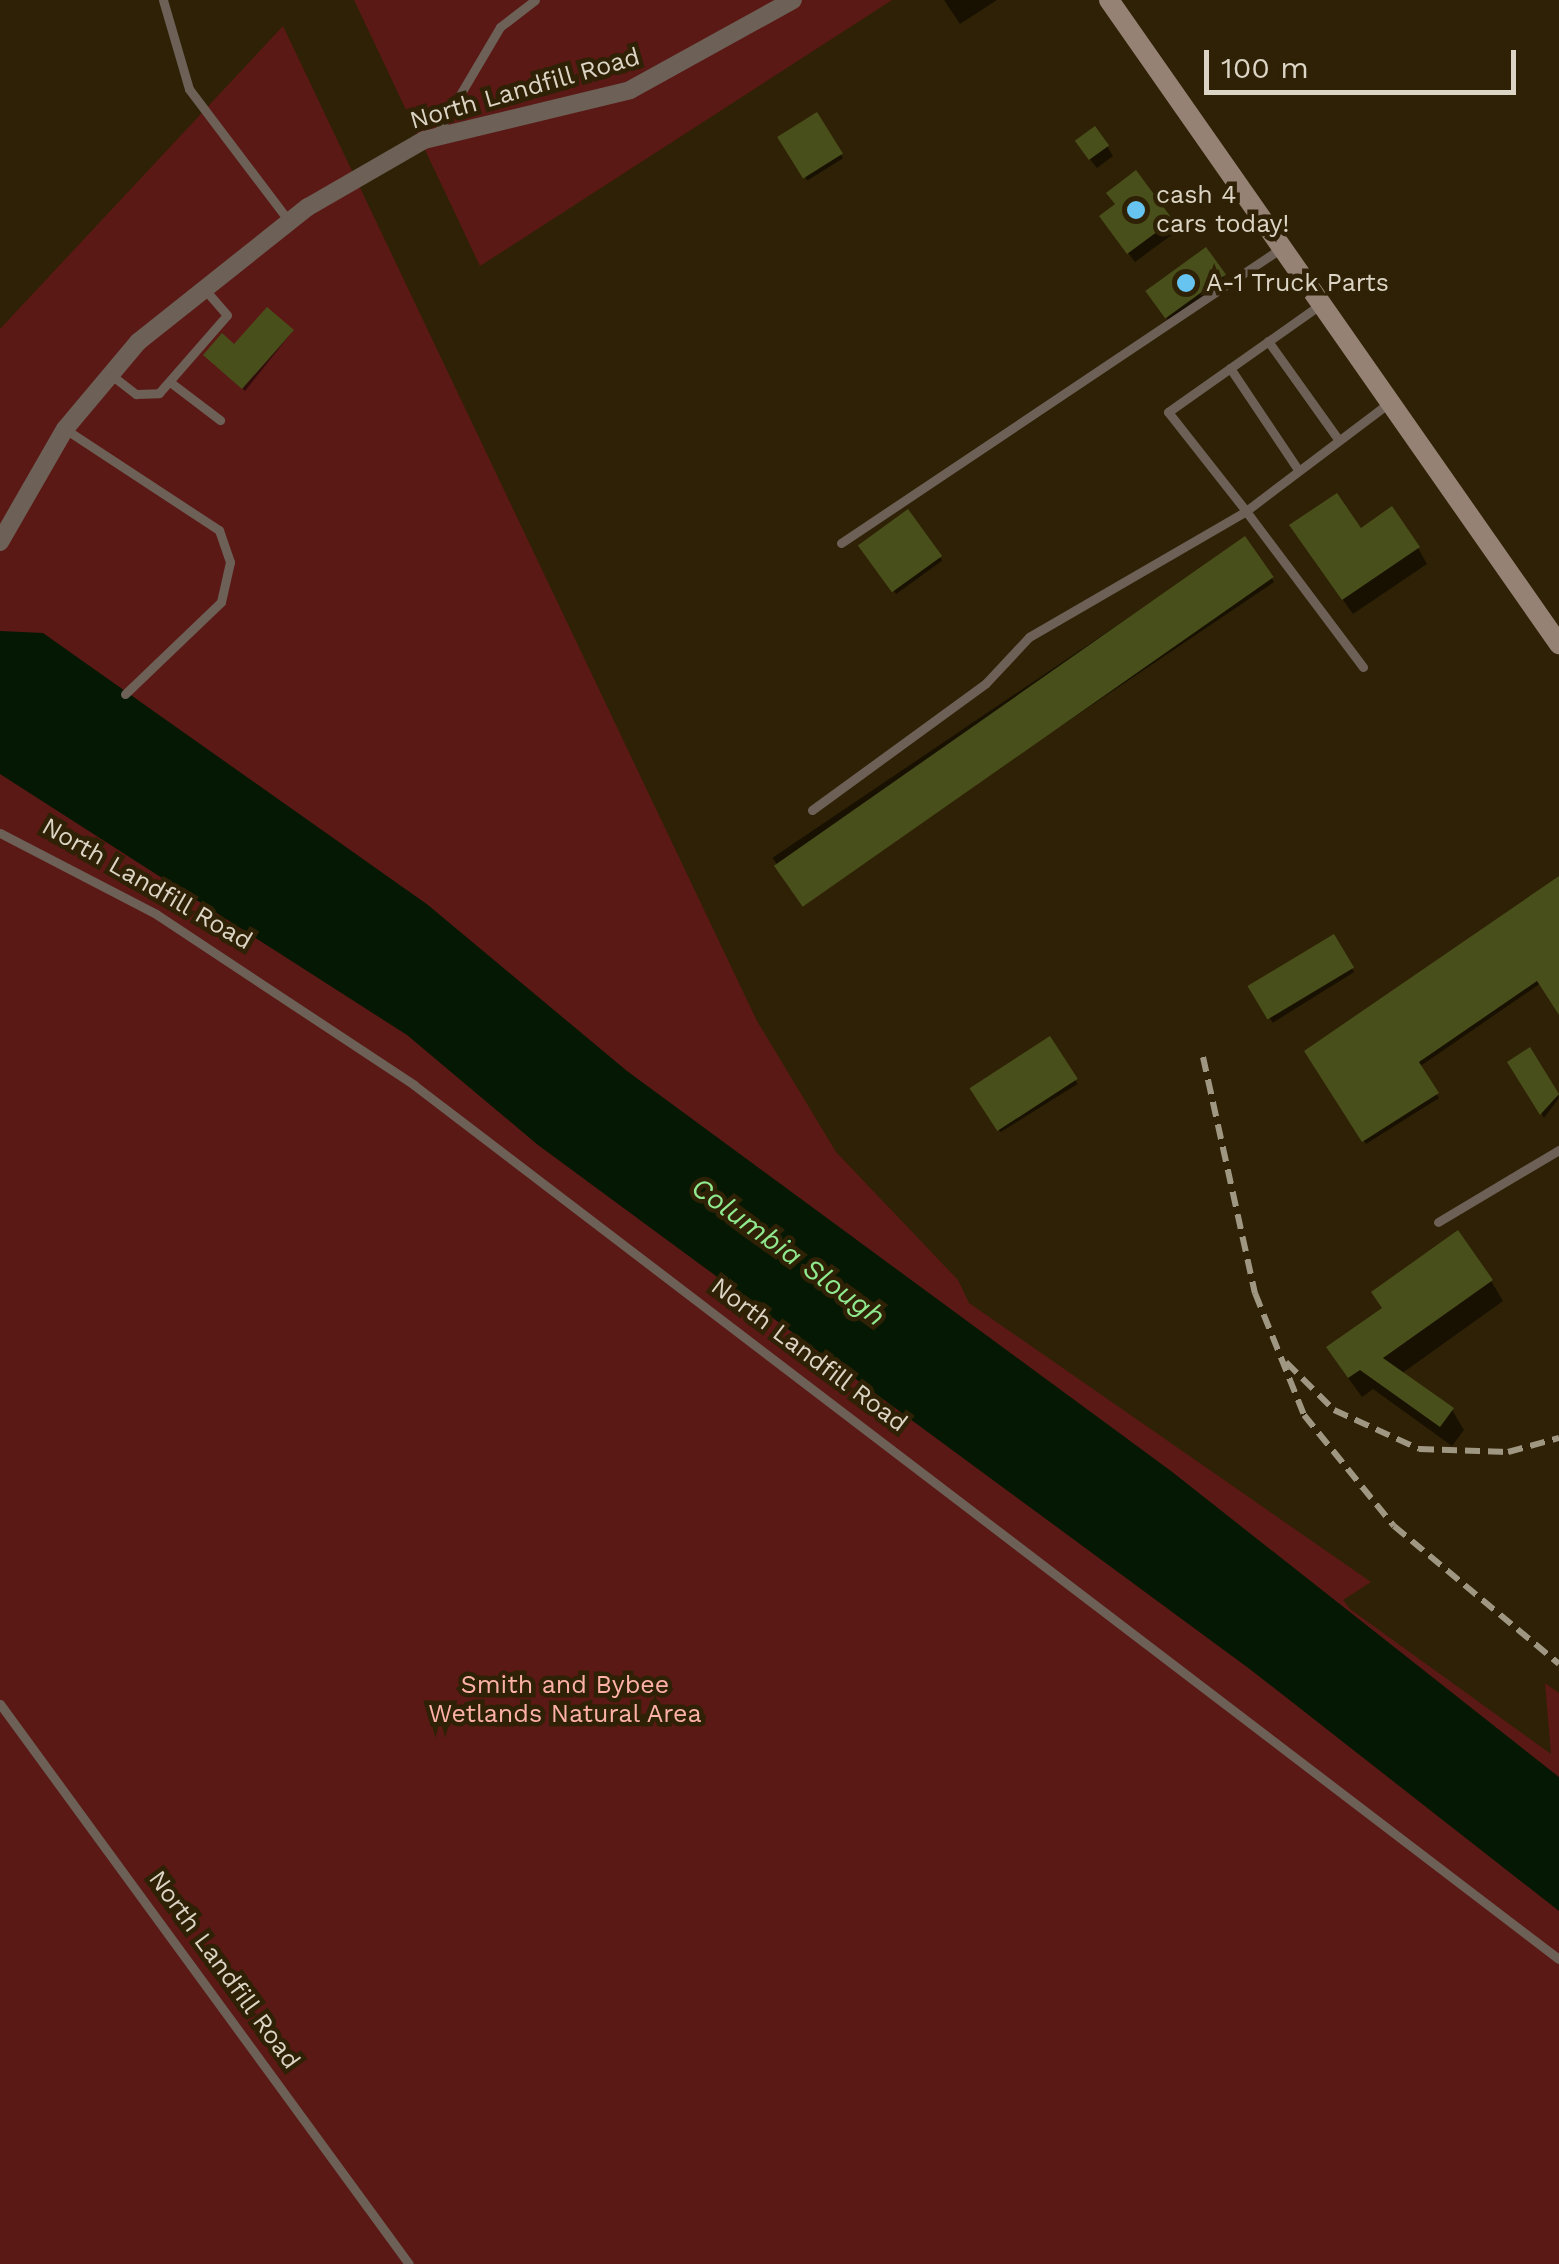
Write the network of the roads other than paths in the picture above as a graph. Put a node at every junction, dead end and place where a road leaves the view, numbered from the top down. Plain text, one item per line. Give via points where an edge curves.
1 (162, 0) edge
2 (535, 0) edge
3 (792, 0) edge
4 (1109, 0) edge
5 (435, 137) junction
6 (289, 222) junction
7 (1282, 247) junction
8 (201, 286) junction
9 (1321, 304) junction
10 (1268, 341) junction
11 (1230, 368) junction
12 (110, 374) junction
13 (170, 382) junction
14 (1390, 402) junction
15 (220, 420) dead end
16 (65, 429) junction
17 (1338, 439) junction
18 (1297, 468) junction
19 (1246, 510) junction
20 (3, 537) edge
21 (842, 543) dead end
22 (1559, 644) edge
23 (1364, 667) dead end
24 (125, 694) dead end
25 (812, 810) dead end
26 (0, 833) edge
27 (1559, 1150) edge
28 (1438, 1222) dead end
29 (0, 1704) edge
30 (1559, 1959) edge
31 (409, 2264) edge

1 - 6 lane via 189,89
2 - 5 lane via 500,28
3 - 5 street, North Landfill Road via 630,90
4 - 7 main road
5 - 6 street, North Landfill Road via 380,160
6 - 8 street, North Landfill Road
7 - 9 main road
7 - 21 lane
8 - 12 street, North Landfill Road
8 - 13 lane via 227,316
9 - 10 lane
9 - 14 main road
10 - 11 lane
10 - 17 lane
11 - 18 lane
11 - 19 lane via 1168,412
12 - 13 lane via 147,396
12 - 16 street, North Landfill Road
13 - 15 lane
14 - 17 lane
14 - 22 main road
16 - 20 street, North Landfill Road
16 - 24 lane via 220,530 230,562 221,602
17 - 18 lane
18 - 19 lane
19 - 23 lane
19 - 25 lane via 1029,637 986,684
26 - 30 lane, North Landfill Road via 156,914 414,1085
27 - 28 lane
29 - 31 lane, North Landfill Road

